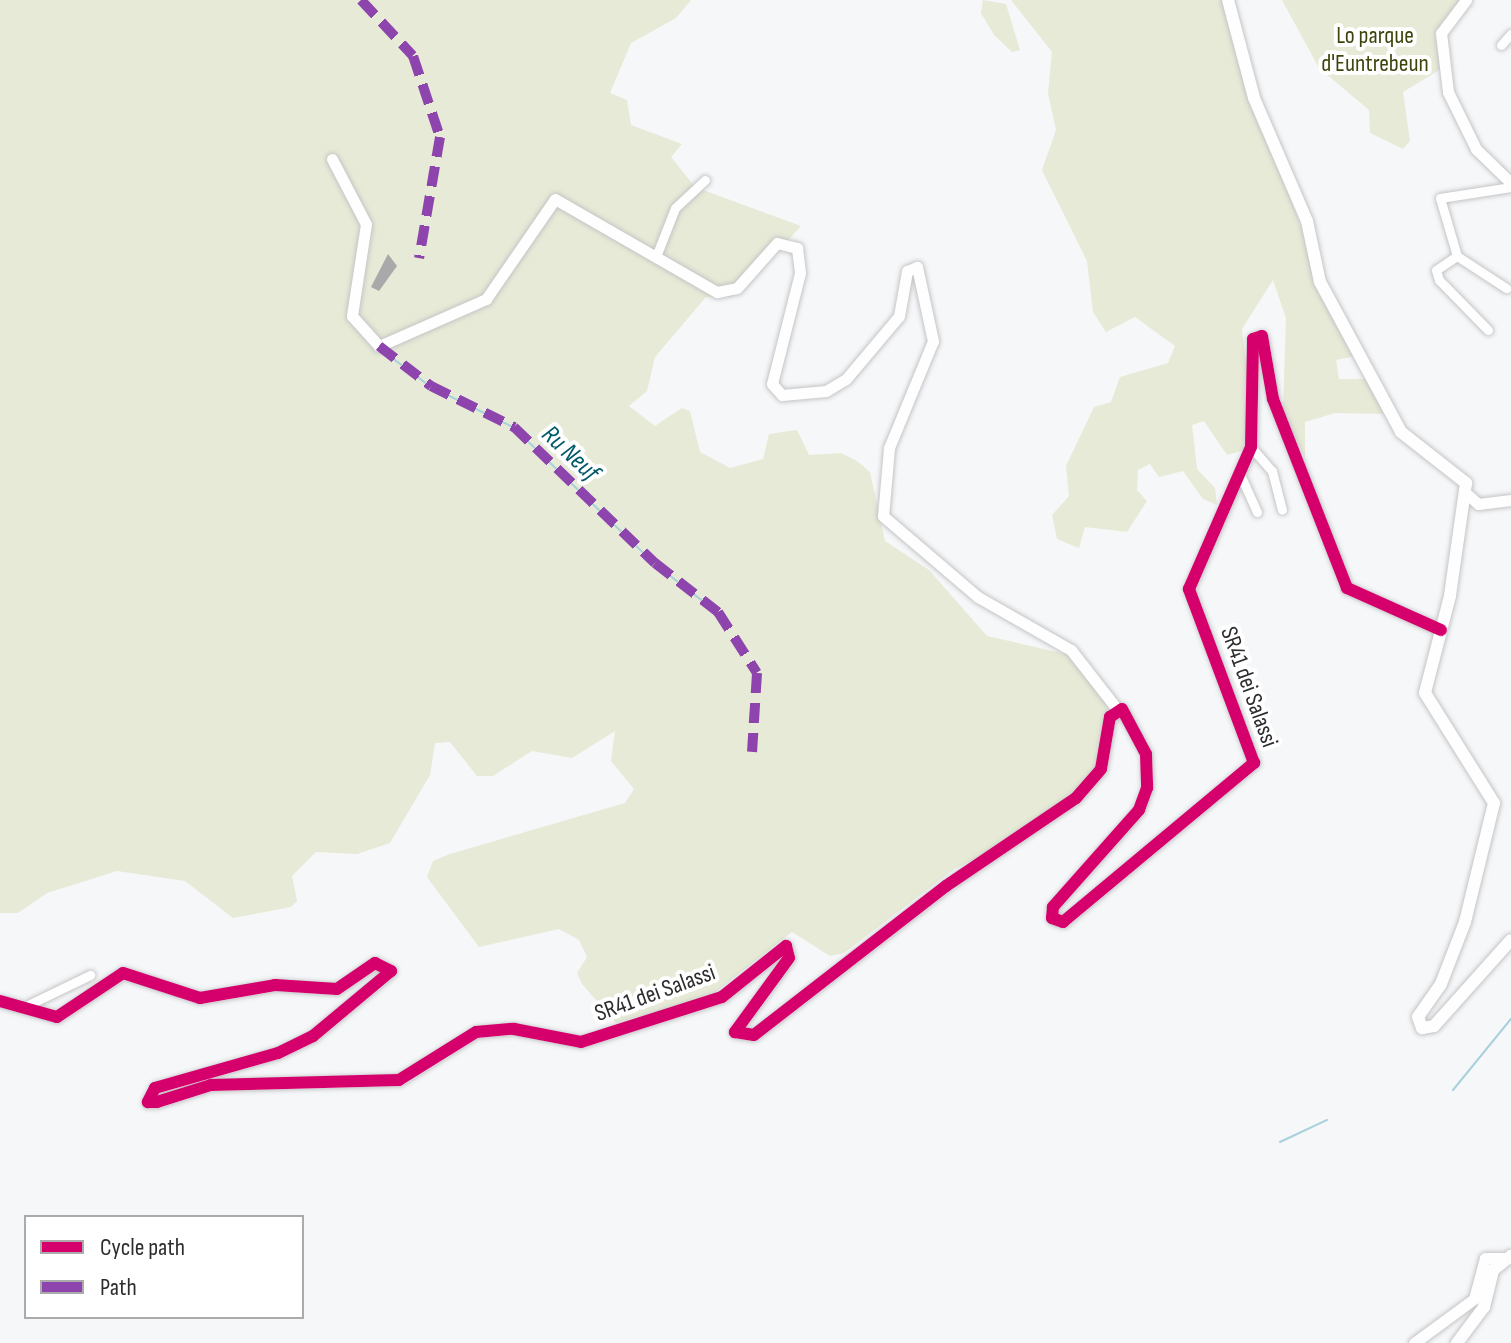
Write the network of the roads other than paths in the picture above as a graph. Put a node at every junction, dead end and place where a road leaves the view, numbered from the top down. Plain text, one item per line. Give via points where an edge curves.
1 (1228, 0) edge
2 (1466, 0) edge
3 (1511, 34) edge
4 (1501, 45) dead end
5 (332, 159) dead end
6 (705, 180) dead end
7 (1511, 185) edge
8 (657, 254) junction
9 (1457, 256) junction
10 (1506, 288) dead end
11 (1488, 330) dead end
12 (1251, 447) junction
13 (1239, 472) junction
14 (1467, 494) junction
15 (1511, 500) edge
16 (1282, 510) dead end
17 (1257, 512) dead end
18 (1441, 630) junction
19 (1117, 709) junction
20 (1511, 940) edge
21 (90, 975) dead end
22 (0, 1001) edge
23 (30, 1004) junction
24 (1509, 1257) edge
25 (1414, 1343) edge
26 (1457, 1343) edge

1 - 14 main road via 1254,98 1307,221 1320,282 1401,432 1459,472
2 - 7 street via 1441,33 1448,92 1476,149
3 - 4 street
5 - 8 street via 366,224 350,302 370,344 385,345 486,299 555,199
6 - 8 street via 675,208
7 - 9 street via 1440,198
8 - 19 street via 727,293 777,243 797,248 800,273 772,384 782,395 826,391 846,379 899,316 907,271 919,269 933,341 889,448 883,516 978,597 1071,650
9 - 10 street
9 - 11 street via 1436,270 1439,280
12 - 13 street
12 - 16 street via 1272,471
12 - 18 street via 1253,339 1262,336 1273,399 1347,588
13 - 17 street
13 - 19 street, SR41 dei Salassi via 1202,548 1189,589 1254,763 1240,781 1057,922 1053,907 1139,810 1147,788 1146,754 1132,719
14 - 15 street via 1478,504
14 - 18 main road
18 - 20 main road via 1425,693 1438,724 1494,803 1465,922 1441,984 1418,1017 1422,1028 1434,1026
19 - 23 street, SR41 dei Salassi via 1101,769 1076,798 946,886 754,1035 735,1032 789,958 786,946 722,997 581,1042 514,1029 476,1032 399,1080 211,1085 157,1102 148,1102 155,1088 278,1053 313,1036 391,971 375,963 337,989 275,985 200,998 123,973 57,1017
21 - 23 street
22 - 23 street, SR41 dei Salassi
24 - 25 street via 1485,1258 1474,1299
24 - 26 main road via 1493,1270 1484,1307

